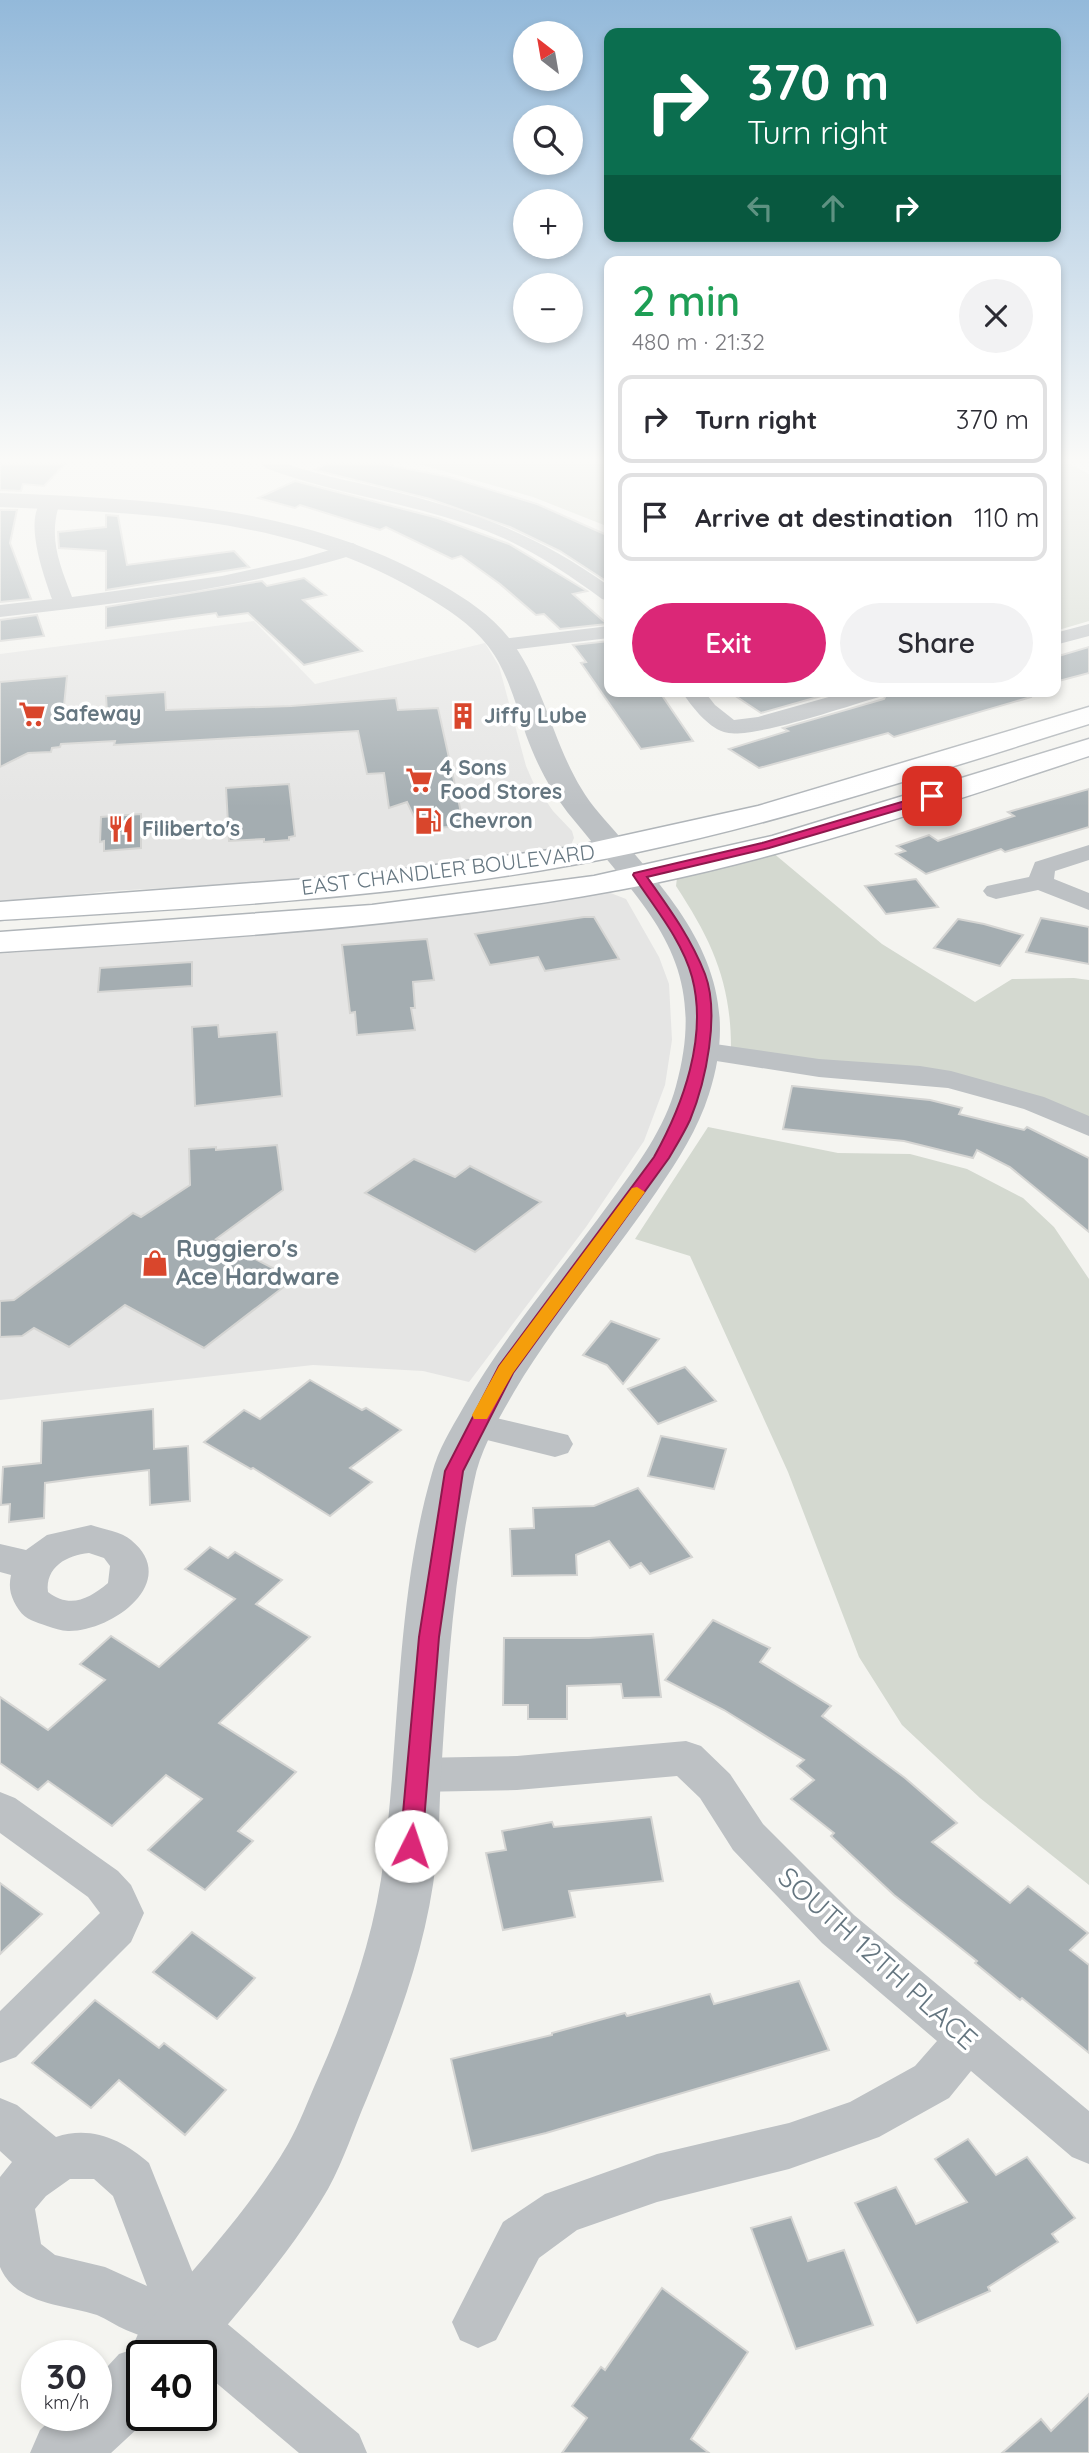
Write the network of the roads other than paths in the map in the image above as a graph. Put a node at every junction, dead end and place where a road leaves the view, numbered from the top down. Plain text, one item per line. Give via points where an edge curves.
1 (55, 578) edge
2 (245, 578) edge
3 (416, 578) edge
4 (586, 578) edge
5 (604, 591) edge
6 (64, 603) junction
7 (0, 611) edge
8 (1089, 629) edge
9 (604, 633) edge
10 (1061, 637) edge
11 (501, 645) junction
12 (697, 697) edge
13 (854, 697) edge
14 (1089, 715) edge
15 (1089, 747) edge
16 (614, 848) junction
17 (1089, 852) edge
18 (639, 875) junction
19 (1040, 882) junction
20 (996, 891) dead end
21 (1089, 902) edge
22 (0, 911) edge
23 (0, 942) edge
24 (702, 1043) junction
25 (1089, 1127) edge
26 (475, 1425) junction
27 (555, 1444) dead end
28 (415, 1775) junction
29 (0, 1810) edge
30 (968, 2040) junction
31 (0, 2042) edge
32 (0, 2120) edge
33 (1089, 2141) edge
34 (50, 2163) junction
35 (6, 2195) edge
36 (478, 2322) dead end
37 (174, 2340) edge
38 (217, 2369) edge
39 (126, 2396) edge
40 (63, 2453) edge
41 (340, 2453) edge

1 - 6 street
2 - 6 street
3 - 11 street via 466,611
4 - 5 street
6 - 7 street
8 - 10 street
9 - 11 street
11 - 16 street via 523,680 534,720 566,792
12 - 13 street via 729,727 759,724
14 - 16 main road, EAST CHANDLER BOULEVARD via 733,821
15 - 18 main road, EAST CHANDLER BOULEVARD via 832,828
16 - 18 street
16 - 22 main road, EAST CHANDLER BOULEVARD via 434,876 281,892
17 - 19 street via 1044,867
18 - 23 main road, EAST CHANDLER BOULEVARD via 433,907
18 - 24 street via 688,948 699,975 705,1011
19 - 20 street
19 - 21 street
24 - 25 street via 832,1069 920,1075 1007,1094
24 - 26 street via 682,1122 661,1158 506,1370
26 - 27 street
26 - 28 street via 454,1471 442,1533
28 - 30 street, SOUTH 12TH PLACE via 517,1773 686,1758 715,1786 748,1836 838,1929
28 - 37 street via 409,1870 388,1972 351,2069 309,2164 245,2257
29 - 31 street via 103,1884 122,1913 115,1928
30 - 33 street, SOUTH 12TH PLACE
30 - 36 street via 932,2082 862,2121 789,2146 657,2178 562,2211 521,2240
32 - 34 street
34 - 35 street
34 - 37 street via 94,2156 132,2180
35 - 37 street via 23,2262 43,2277 105,2292 142,2311
38 - 41 street
39 - 40 street

